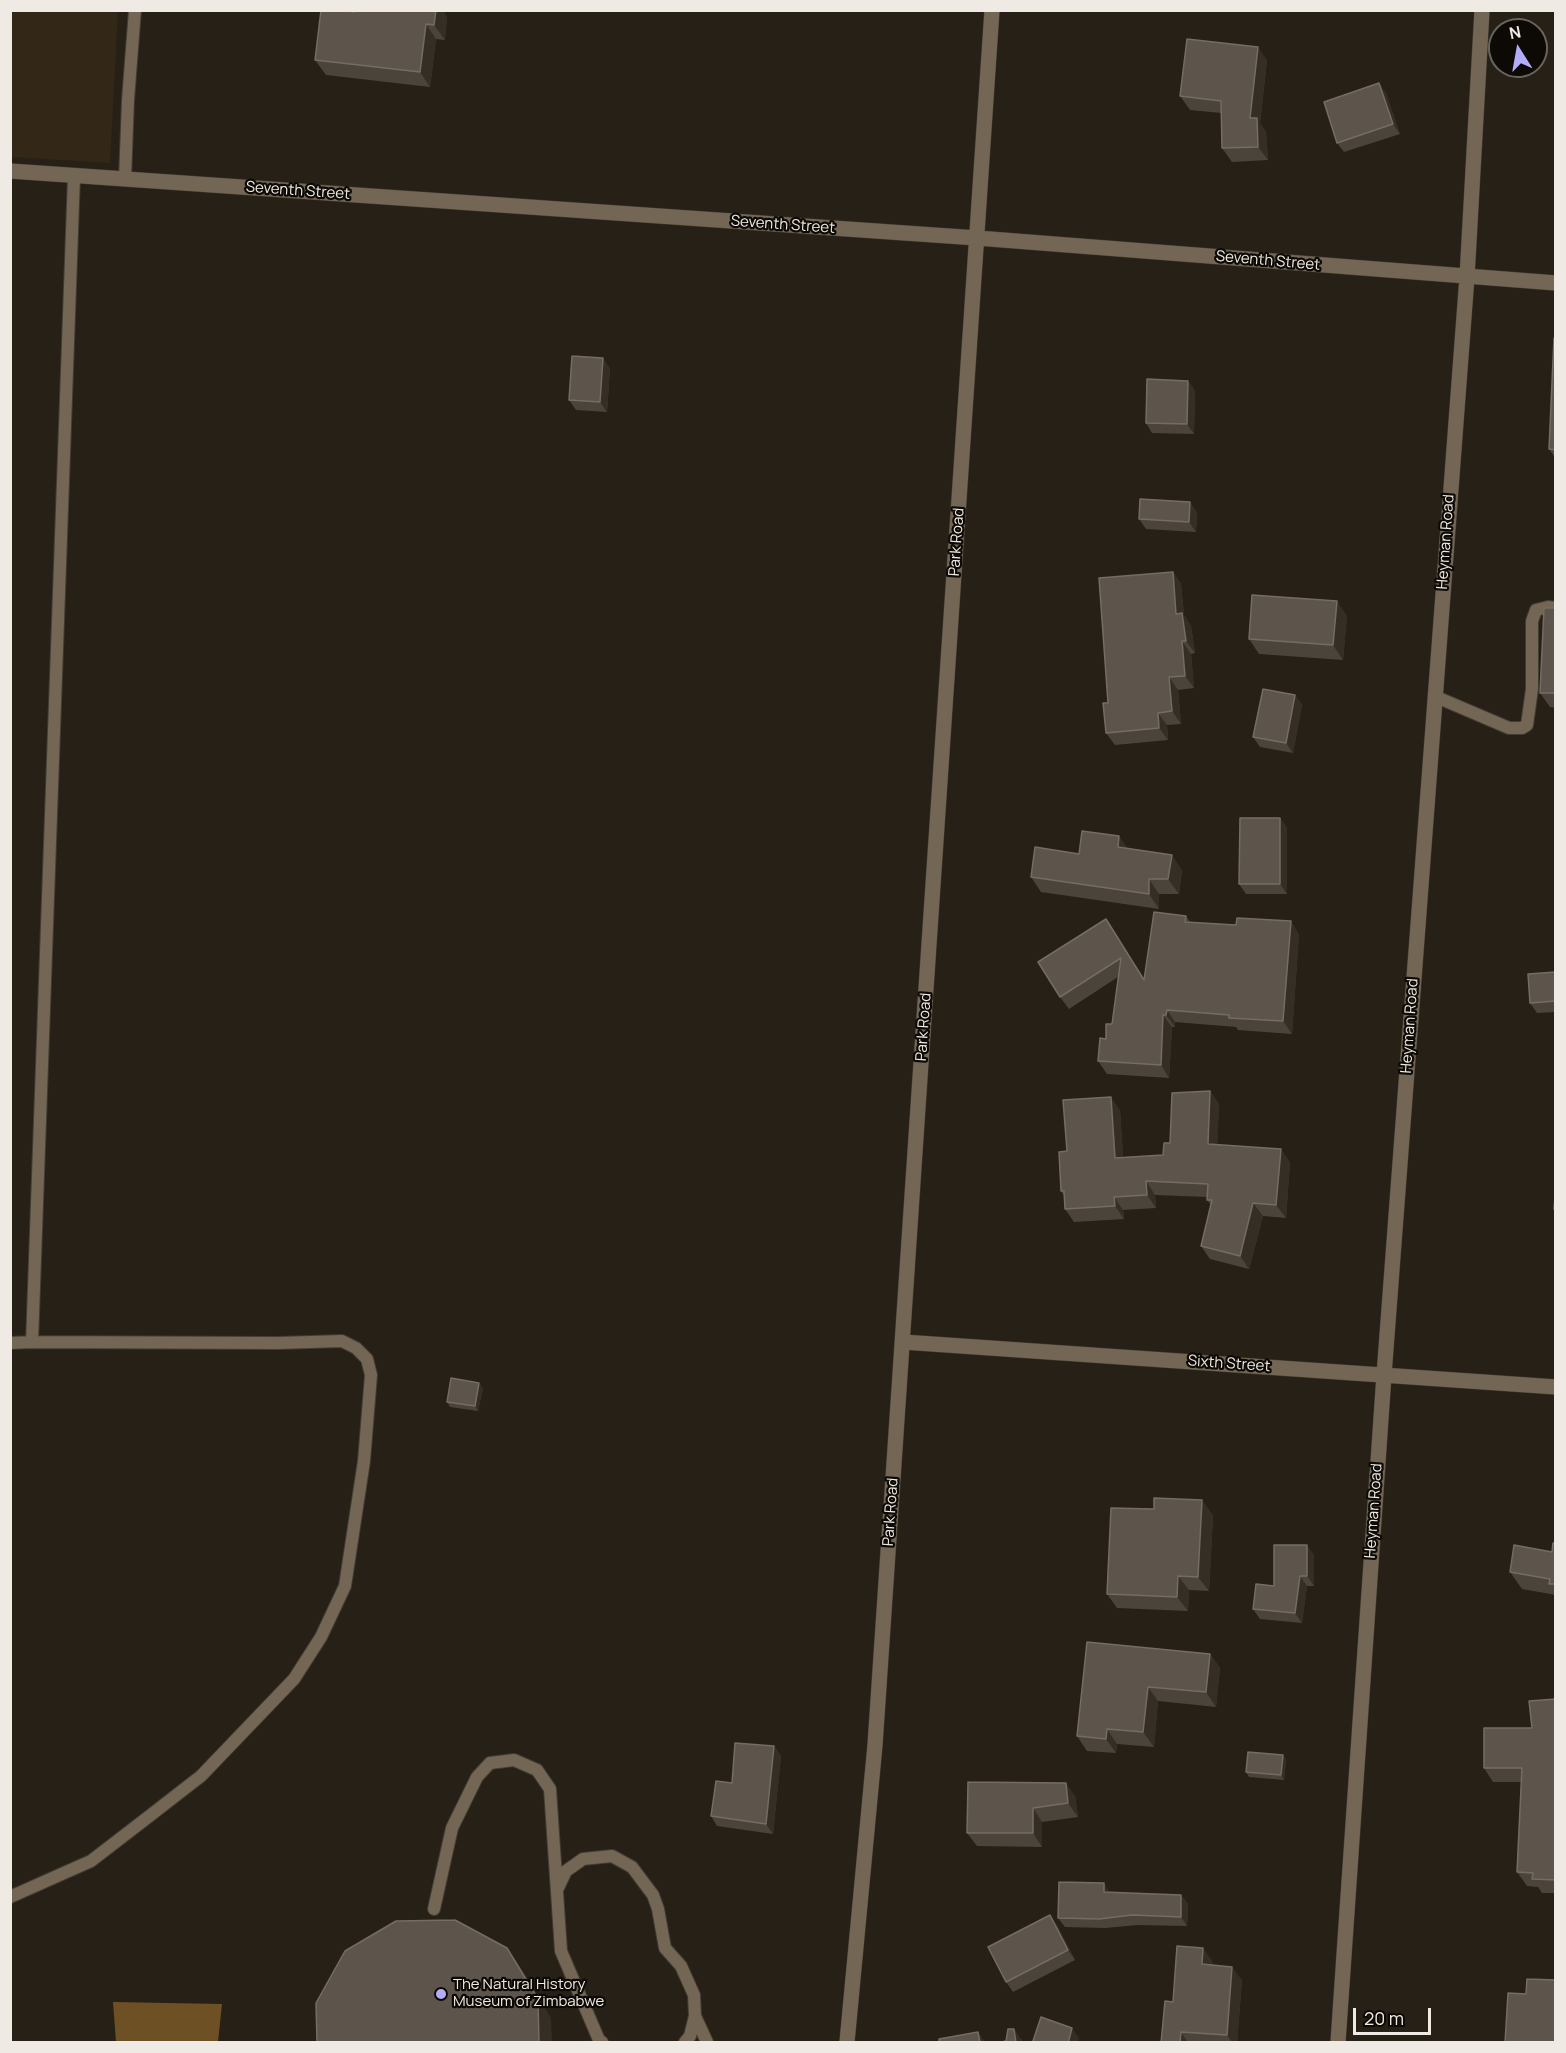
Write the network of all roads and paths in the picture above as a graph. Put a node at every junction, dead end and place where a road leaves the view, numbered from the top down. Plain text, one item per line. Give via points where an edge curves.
1 (992, 10) edge
2 (1482, 10) edge
3 (134, 12) edge
4 (10, 171) edge
5 (74, 176) junction
6 (125, 179) junction
7 (977, 238) junction
8 (1467, 277) junction
9 (1556, 283) edge
10 (1556, 608) edge
11 (1434, 696) junction
12 (32, 1342) junction
13 (903, 1342) junction
14 (10, 1343) edge
15 (1384, 1375) junction
16 (1556, 1387) edge
17 (557, 1889) junction
18 (10, 1898) edge
19 (434, 1909) dead end
20 (696, 2016) junction
21 (602, 2043) edge
22 (685, 2043) edge
23 (707, 2043) edge
24 (847, 2043) edge
25 (1338, 2043) edge

1 - 7 street, Park Road
2 - 8 street, Heyman Road
3 - 6 lane
4 - 5 street, Seventh Street
5 - 6 street, Seventh Street
5 - 12 lane
6 - 7 street, Seventh Street
7 - 8 street, Seventh Street
7 - 13 street, Park Road
8 - 9 street, Seventh Street
8 - 11 street, Heyman Road
10 - 11 lane via 1536,610 1532,621 1532,689 1527,724 1522,728 1509,728
11 - 15 street, Heyman Road
12 - 14 lane
12 - 18 lane via 342,1341 367,1359 370,1375 364,1461 345,1586 321,1638 294,1679 201,1776 143,1821 91,1861
13 - 15 street, Sixth Street
13 - 24 street, Park Road via 875,1745
15 - 16 street, Sixth Street
15 - 25 street, Heyman Road
17 - 19 lane via 550,1789 537,1770 514,1760 490,1763 477,1777 452,1828
17 - 20 lane via 566,1871 583,1859 612,1856 632,1867 653,1895 665,1948 681,1966 694,1995
17 - 21 lane via 561,1951
20 - 22 lane
20 - 23 lane

